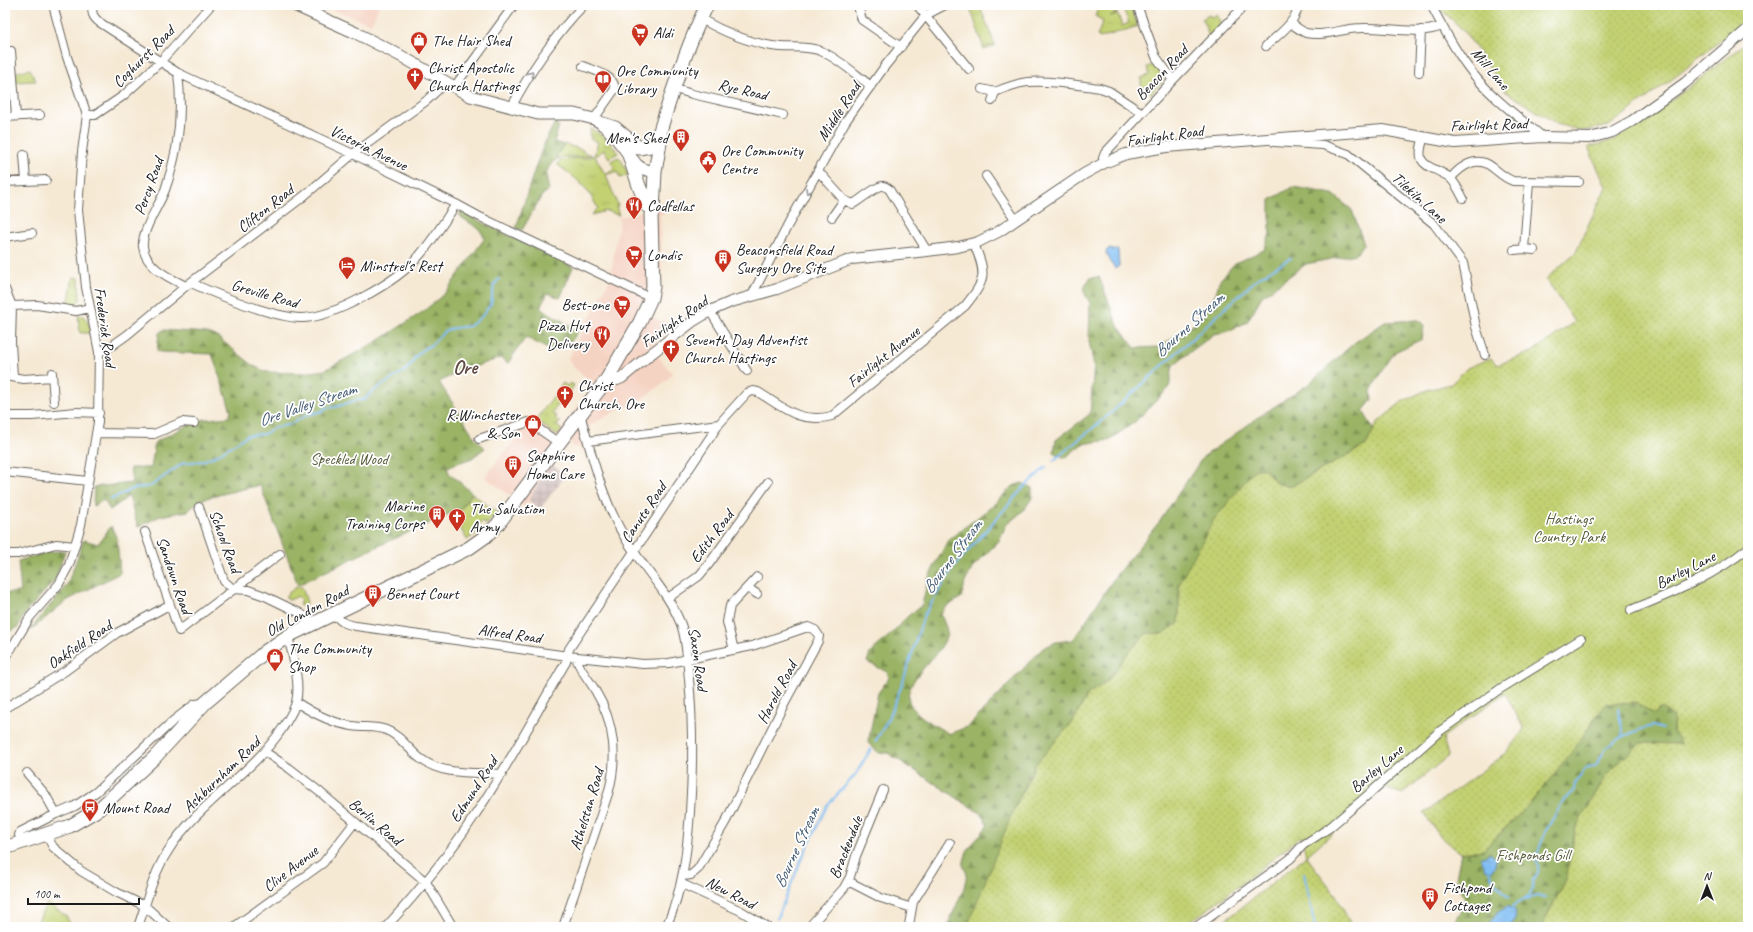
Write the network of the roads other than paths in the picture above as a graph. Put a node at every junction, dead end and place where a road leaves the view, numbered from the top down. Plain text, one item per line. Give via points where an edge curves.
1 (53, 5) edge
2 (93, 5) edge
3 (211, 5) edge
4 (294, 5) edge
5 (514, 5) edge
6 (584, 5) edge
7 (707, 5) edge
8 (862, 5) edge
9 (918, 5) edge
10 (946, 5) edge
11 (1136, 5) edge
12 (1245, 5) edge
13 (1298, 5) edge
14 (1431, 5) edge
15 (926, 15) junction
16 (701, 19) junction
17 (1290, 23) junction
18 (1442, 26) junction
19 (1748, 29) edge
20 (1422, 30) junction
21 (1266, 46) dead end
22 (901, 47) junction
23 (5, 51) edge
24 (160, 62) junction
25 (583, 66) dead end
26 (970, 70) dead end
27 (1419, 72) dead end
28 (178, 73) junction
29 (1173, 80) junction
30 (451, 84) junction
31 (871, 86) junction
32 (672, 88) junction
33 (982, 89) dead end
34 (995, 92) junction
35 (992, 101) dead end
36 (512, 108) junction
37 (1142, 113) junction
38 (40, 115) dead end
39 (87, 115) junction
40 (783, 115) dead end
41 (16, 116) junction
42 (5, 117) edge
43 (599, 122) junction
44 (657, 137) junction
45 (1424, 138) junction
46 (1543, 138) junction
47 (1261, 140) junction
48 (628, 152) junction
49 (353, 154) junction
50 (24, 155) dead end
51 (1104, 163) junction
52 (652, 171) junction
53 (819, 172) junction
54 (986, 176) dead end
55 (1451, 178) junction
56 (46, 180) dead end
57 (26, 181) junction
58 (5, 182) edge
59 (1529, 182) junction
60 (1579, 182) dead end
61 (1464, 198) dead end
62 (844, 200) junction
63 (456, 204) junction
64 (649, 210) junction
65 (832, 218) dead end
66 (1015, 219) junction
67 (32, 233) dead end
68 (5, 237) edge
69 (974, 244) junction
70 (1524, 249) junction
71 (1514, 250) dead end
72 (1534, 250) dead end
73 (927, 252) junction
74 (189, 284) junction
75 (5, 289) edge
76 (752, 295) junction
77 (651, 298) junction
78 (12, 306) junction
79 (90, 308) junction
80 (710, 311) junction
81 (99, 352) junction
82 (1485, 355) dead end
83 (747, 371) dead end
84 (9, 377) edge
85 (608, 379) junction
86 (753, 391) joint
87 (54, 402) dead end
88 (98, 413) junction
89 (580, 414) junction
90 (5, 416) edge
91 (194, 423) dead end
92 (719, 424) junction
93 (97, 433) junction
94 (479, 439) dead end
95 (588, 441) junction
96 (559, 444) junction
97 (5, 472) edge
98 (88, 481) junction
99 (768, 482) dead end
100 (199, 507) dead end
101 (145, 532) dead end
102 (75, 546) junction
103 (1748, 548) edge
104 (634, 552) junction
105 (5, 554) edge
106 (280, 554) dead end
107 (757, 577) dead end
108 (748, 588) junction
109 (233, 589) junction
110 (757, 594) dead end
111 (668, 598) junction
112 (170, 605) junction
113 (1631, 610) dead end
114 (334, 612) junction
115 (313, 622) junction
116 (288, 636) junction
117 (1581, 639) dead end
118 (734, 650) junction
119 (568, 656) junction
120 (576, 657) junction
121 (5, 659) edge
122 (687, 660) junction
123 (296, 702) junction
124 (205, 703) junction
125 (5, 708) edge
126 (265, 752) junction
127 (28, 773) dead end
128 (502, 774) junction
129 (884, 790) dead end
130 (56, 814) junction
131 (355, 822) junction
132 (46, 834) junction
133 (22, 842) junction
134 (950, 843) dead end
135 (5, 848) edge
136 (682, 880) junction
137 (848, 881) junction
138 (426, 882) junction
139 (145, 906) junction
140 (912, 908) junction
141 (909, 925) dead end
142 (138, 927) edge
143 (168, 927) edge
144 (234, 927) edge
145 (386, 927) edge
146 (452, 927) edge
147 (563, 927) edge
148 (666, 927) edge
149 (767, 927) edge
150 (809, 927) edge
151 (1196, 927) edge

1 - 39 street, Frederick Road
2 - 24 street, Victoria Avenue via 93,17
3 - 24 street, Coghurst Road
4 - 30 main road via 356,32
5 - 30 street, Clifton Road
36 -> 6 street via 524,83 568,21
7 - 16 highway
8 - 22 street via 859,10 862,20
9 - 15 street
10 - 15 street
11 - 29 street via 1156,56
12 - 29 street, Beacon Road
13 - 17 street via 1297,14
14 - 18 street, Mill Lane
15 - 22 street, Middle Road
15 - 26 street
16 - 31 street via 748,40 773,46 808,47 820,51
16 - 32 highway
17 - 20 street via 1305,32 1316,33 1361,28
17 - 21 street
18 - 20 street
18 - 46 street, Mill Lane via 1466,66 1489,91
19 - 46 street, Fairlight Road via 1685,83 1632,121 1612,132 1590,138
20 - 27 street
22 - 31 street, Middle Road
23 - 41 street via 11,51
24 - 28 street, Victoria Avenue
24 - 39 street, Coghurst Road via 124,96 95,115
25 - 43 street via 603,74 615,84
28 - 49 street, Victoria Avenue
28 - 74 street, Percy Road via 181,95 178,138 165,190 143,238 143,247 147,259 162,274
29 - 37 street, Beacon Road
30 - 36 main road via 470,96
30 - 49 street, Clifton Road
31 - 53 street, Middle Road via 845,122
32 - 40 street, Rye Road
32 - 44 highway
33 - 34 street
34 - 35 street
34 - 37 street via 1027,82 1086,86 1109,91
36 - 43 main road via 538,114 574,114
37 - 51 street, Beacon Road via 1105,153
38 - 41 street
39 - 79 street, Frederick Road via 78,210 82,262
41 - 42 street
43 - 44 highway via 615,128 639,148 650,146
43 - 48 main road
44 - 52 highway
45 - 46 street, Fairlight Road via 1455,143
45 - 47 street, Fairlight Road via 1383,130
45 - 55 street via 1420,157 1428,167
47 - 51 street, Fairlight Road via 1166,147 1126,154
47 - 82 street, Tilekiln Lane via 1323,145 1348,154 1434,224 1464,263 1476,327
48 - 52 main road via 637,165
48 - 64 highway
49 - 63 street, Victoria Avenue
49 - 74 street, Clifton Road via 304,196
50 - 57 street
51 - 66 street, Fairlight Road
52 - 64 highway, Old London Road
53 - 62 street
53 -> 76 street, Middle Road
54 - 66 street
55 - 59 street via 1468,163 1481,162 1491,166 1505,178
55 - 61 street
56 - 57 street
57 - 58 street
59 - 60 street
59 - 70 street
62 - 65 street
62 - 73 street via 853,204 877,187 889,189
63 - 74 street, Greville Road via 419,257 404,270 331,313 301,318 288,316
63 - 77 street, Victoria Avenue
64 - 77 highway, Old London Road via 654,279
66 - 69 street, Fairlight Road via 998,232
67 - 68 street
69 - 73 street, Fairlight Road
69 - 86 street, Fairlight Avenue via 983,269 982,279 965,306 832,416 806,418
70 - 71 street
70 - 72 street
73 - 76 street, Fairlight Road via 852,259 777,289
74 - 81 street, Clifton Road via 127,335
75 - 78 street
76 - 80 street, Fairlight Road
77 - 85 highway, Old London Road
78 - 79 street via 37,304 76,311
78 - 84 street
79 - 81 street, Frederick Road
80 - 83 street
80 - 85 street, Fairlight Road via 652,353 627,376 617,380
81 - 88 street, Frederick Road
84 - 87 street via 24,379 52,374
85 - 89 highway, Old London Road
86 - 92 street, Canute Road via 747,393
88 - 90 street
88 - 93 street, Frederick Road
89 - 95 street, Saxon Road
89 - 96 highway, Old London Road
91 - 93 street via 182,422 154,434
92 - 95 street
92 - 104 street, Canute Road
93 - 98 street, Frederick Road
94 - 96 street via 529,422
95 - 104 street, Saxon Road via 610,510
96 - 114 highway, Old London Road via 486,536 469,548
97 - 98 street
98 - 102 street, Frederick Road
99 - 111 street, Edith Road via 699,576
100 - 109 street, School Road via 224,581
101 - 112 street, Sandown Road
102 - 105 street via 56,544 18,554
102 - 121 street, Frederick Road via 60,584 30,617
103 - 113 street, Barley Lane via 1690,586
104 - 111 street, Saxon Road
104 - 119 street, Canute Road via 569,649
106 - 109 street
107 - 108 street
108 - 110 street
108 - 118 street via 730,606 727,622
109 - 112 street, Sandown Road via 179,631
109 - 115 street, School Road via 248,590 265,596
111 - 122 street, Saxon Road via 681,623
112 - 125 street, Oakfield Road via 117,633 65,671
114 - 115 highway, Old London Road
114 - 119 street, Alfred Road via 338,620 356,626
115 - 116 highway, Old London Road
116 - 123 street, Ashburnham Road via 297,689
116 - 124 highway, Old London Road via 266,651
117 - 151 street, Barley Lane via 1500,689 1440,731 1329,828
118 - 122 street, Harold Road
118 - 136 street, Harold Road via 808,628 815,630 819,636 726,821 698,869
119 - 120 street, Alfred Road
119 - 128 street, Edmund Road
120 - 122 street, Alfred Road via 643,664
120 - 147 street, Athelstan Road via 603,705 610,726 615,756 608,794
122 - 136 street, Saxon Road via 692,734 692,787
123 - 126 street, Ashburnham Road via 288,721
123 - 128 street via 328,720 387,730 423,761 436,767 458,772
124 - 130 street, Old London Road via 195,704 178,717 96,792 75,806
124 - 132 highway, Old London Road via 155,757 99,810 70,826
126 - 131 street, Berlin Road via 289,768
126 - 139 street, Ashburnham Road via 191,822 168,851 151,885
127 - 130 street via 45,794
128 - 138 street, Edmund Road via 475,816
129 - 137 street, Brackendale
130 - 133 street, Old London Road via 20,832
131 - 138 street, Berlin Road
131 - 144 street, Clive Avenue via 323,863
132 - 133 highway, Old London Road
132 - 139 street via 53,847 81,871
133 - 135 highway, Old London Road
134 - 140 street
136 - 148 street via 674,910
136 - 149 street, New Road
137 - 140 street via 881,898
137 - 150 street, Brackendale
138 - 145 street, Edmund Road
138 - 146 street, Berlin Road
139 - 142 street, Ashburnham Road
139 - 143 street
140 - 141 street

